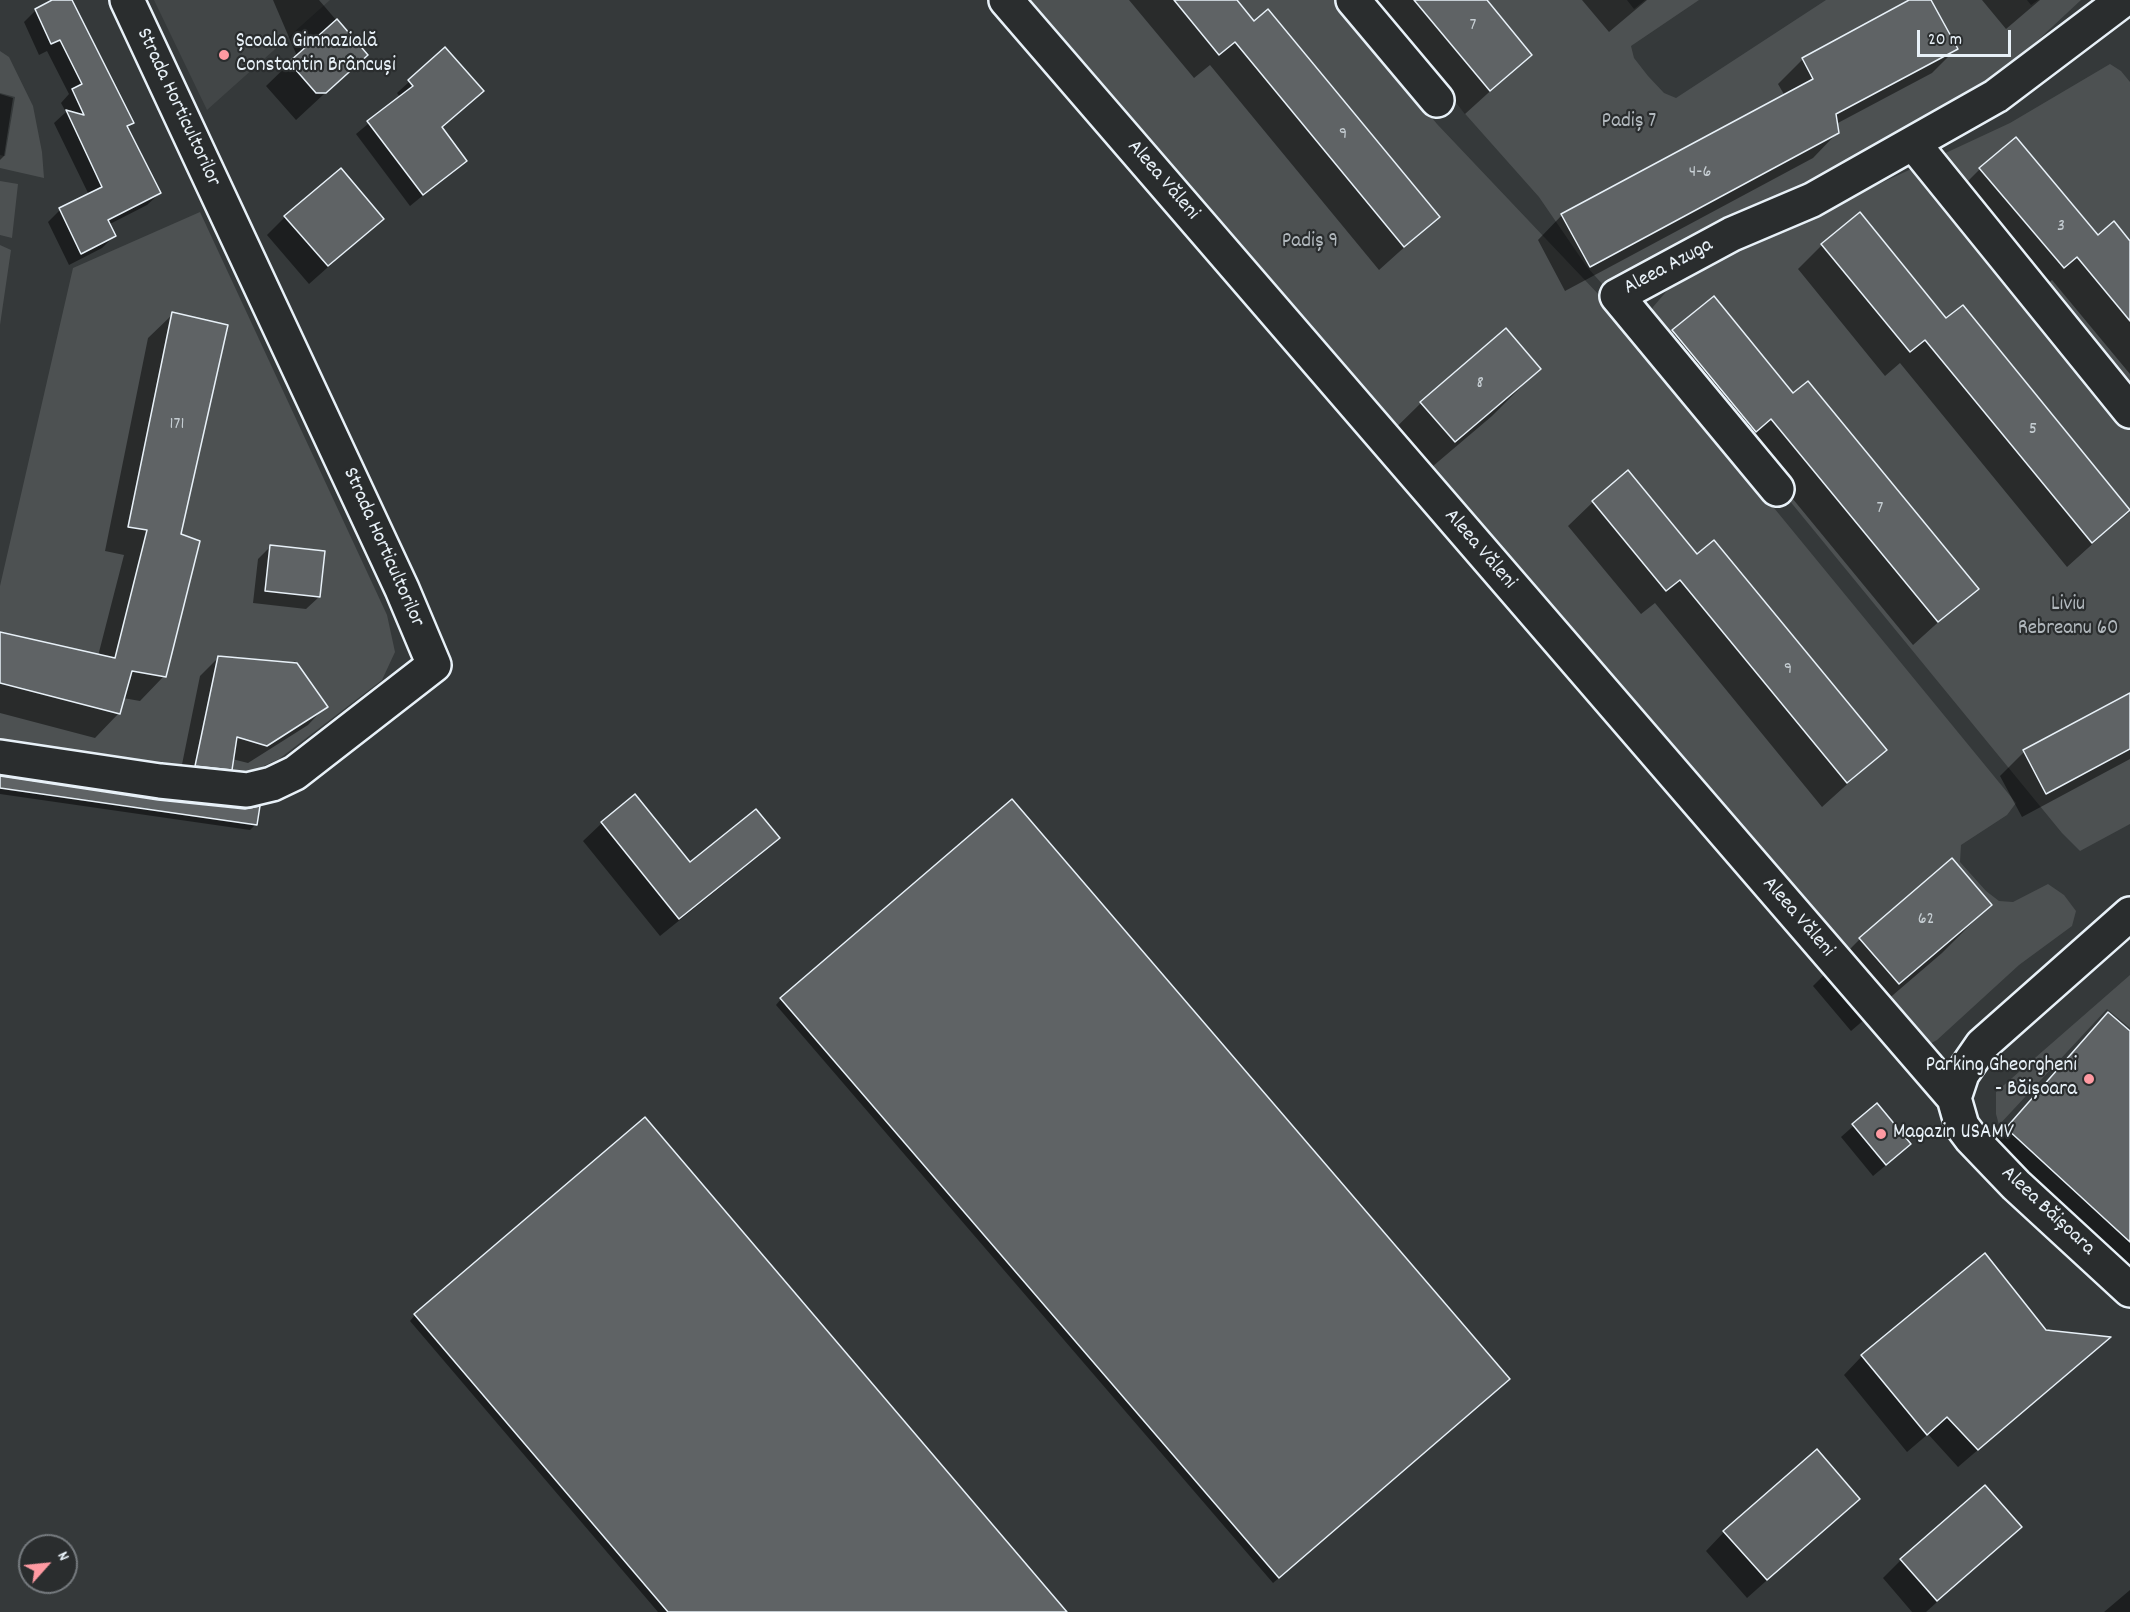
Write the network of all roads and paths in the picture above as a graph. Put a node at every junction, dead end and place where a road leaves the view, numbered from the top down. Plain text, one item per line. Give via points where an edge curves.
1 (128, 0) edge
2 (1006, 0) edge
3 (1353, 0) edge
4 (2123, 0) edge
5 (1437, 100) dead end
6 (1913, 143) junction
7 (2130, 411) edge
8 (1777, 489) dead end
9 (0, 757) edge
10 (2130, 914) edge
11 (1954, 1098) junction
12 (2130, 1290) edge

1 - 9 street, Strada Horticultorilor via 434,665 295,773 247,790
2 - 11 street, Aleea Văleni
3 - 5 street
4 - 6 street, Aleea Azuga via 1996,96
6 - 7 street
6 - 8 street, Aleea Azuga via 1812,200 1732,234 1617,296
10 - 11 street via 1982,1046 1962,1074
11 - 12 street, Aleea Băișoara via 1962,1126 1971,1138

